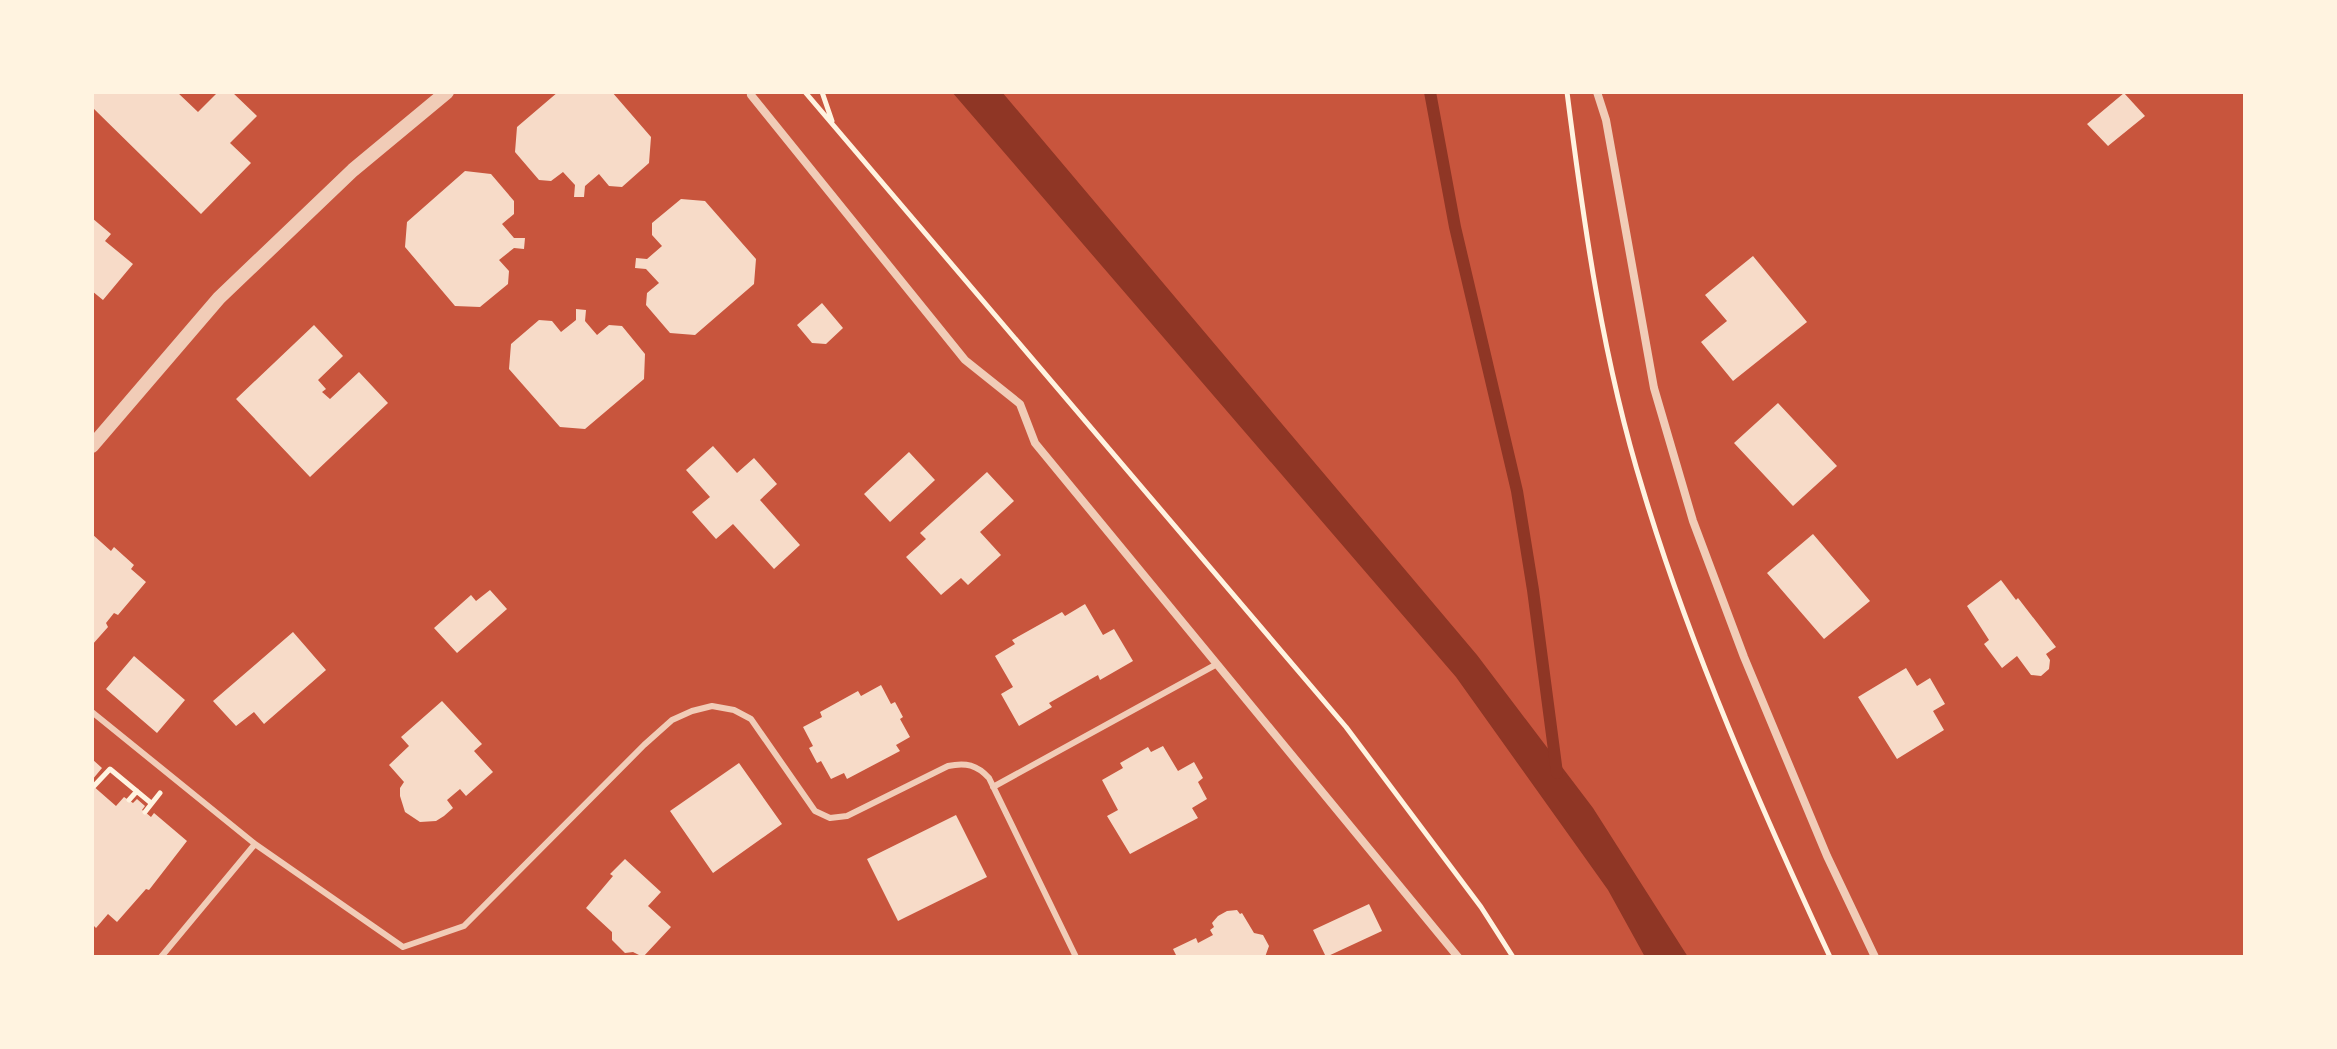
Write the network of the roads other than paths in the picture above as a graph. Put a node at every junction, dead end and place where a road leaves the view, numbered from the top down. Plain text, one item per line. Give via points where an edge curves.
1 (447, 92) edge
2 (1597, 92) edge
3 (751, 95) dead end
4 (92, 446) edge
5 (1217, 664) junction
6 (92, 712) edge
7 (993, 787) junction
8 (255, 844) junction
9 (161, 957) edge
10 (1076, 957) edge
11 (1458, 957) edge
12 (1875, 957) edge

1 - 4 street via 353,170 219,298
2 - 12 street via 1654,388 1693,521 1827,856
3 - 5 street via 965,360 1020,404 1035,443
5 - 7 lane
5 - 11 street
6 - 8 lane
7 - 8 lane via 980,769 964,763 948,766 847,816 830,818 815,811 751,719 712,706 692,711 672,720 644,745 464,926 403,947
7 - 10 lane
8 - 9 lane

